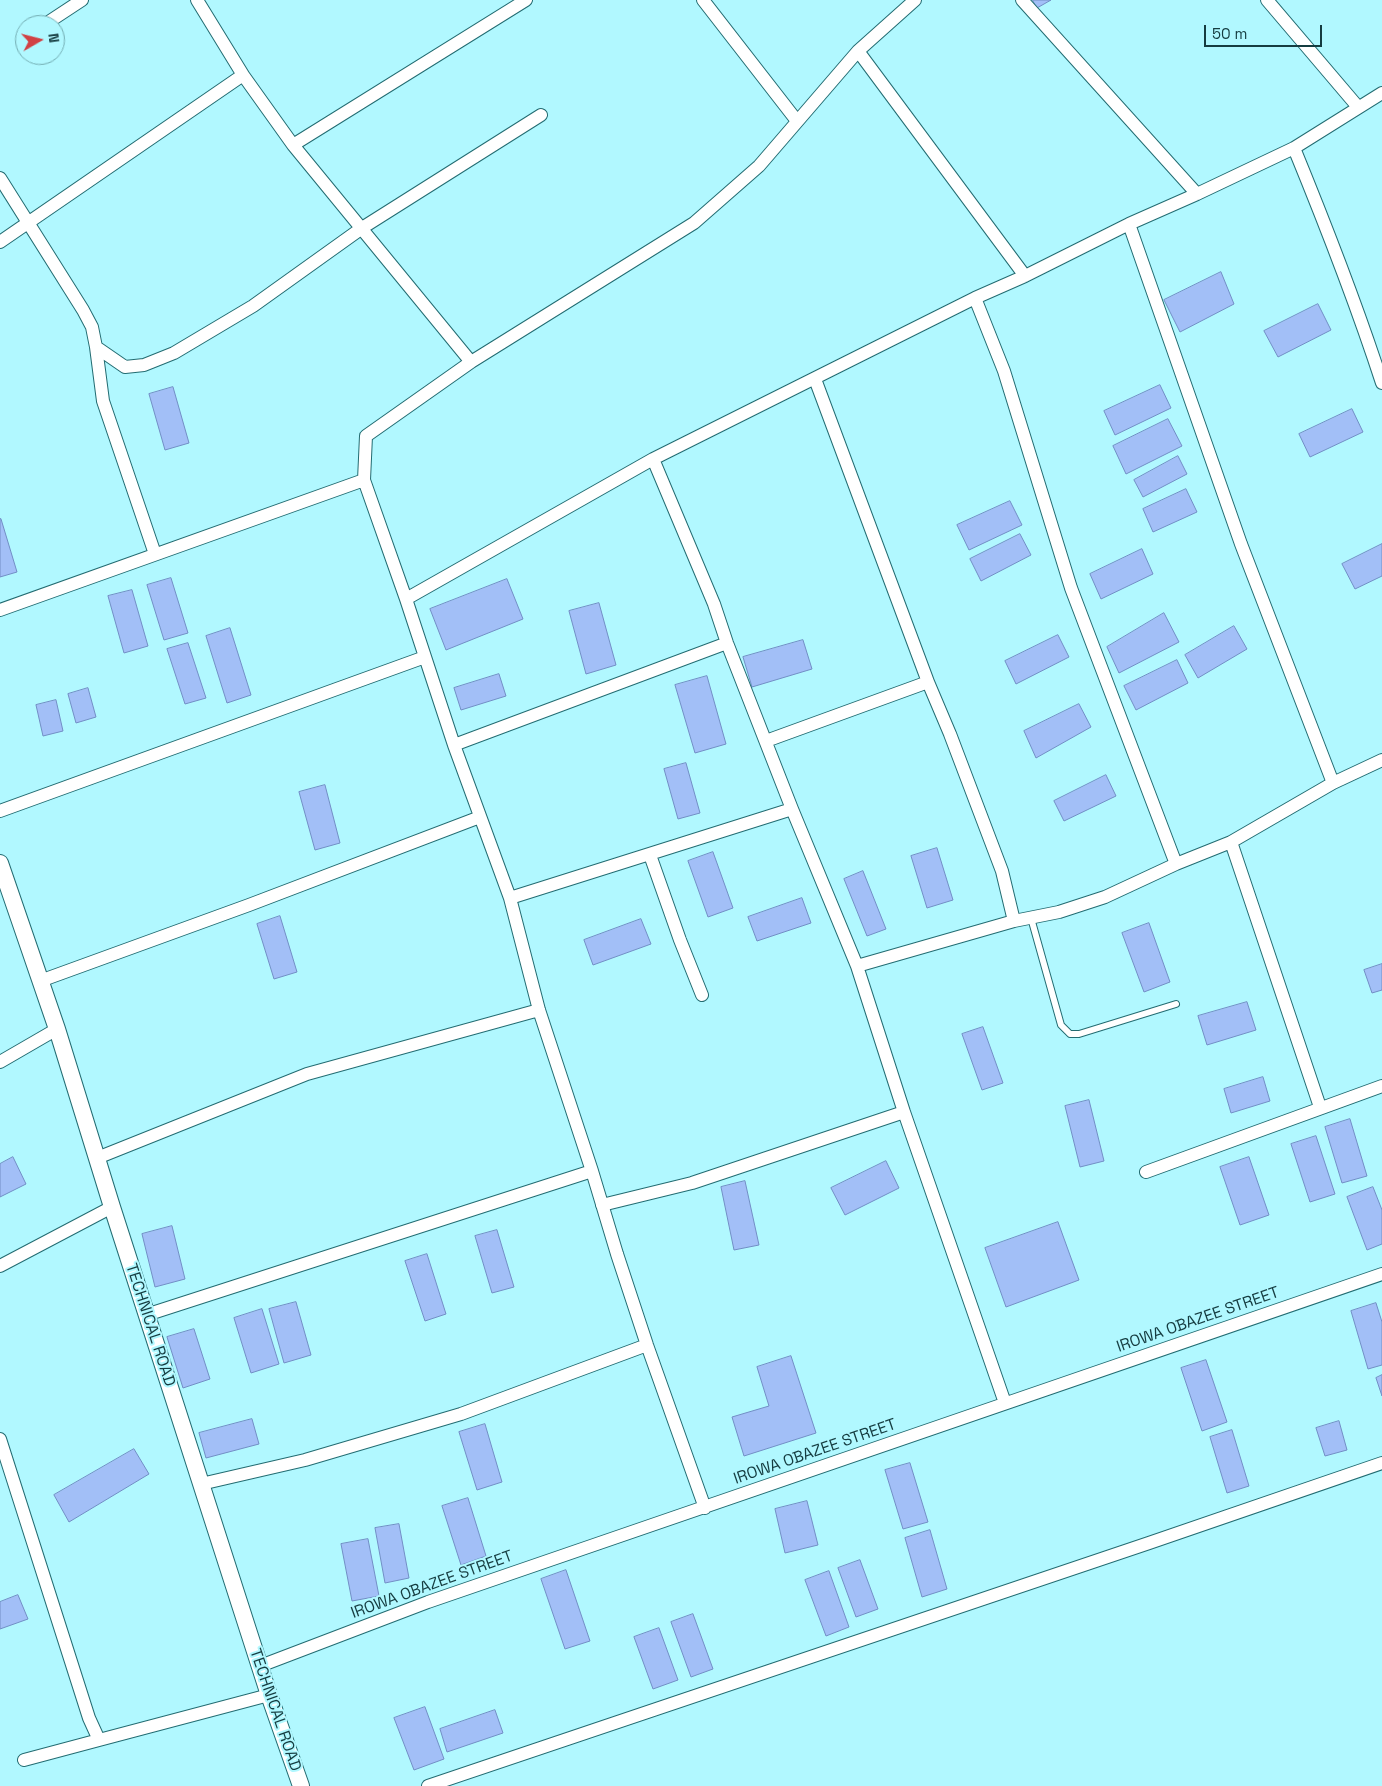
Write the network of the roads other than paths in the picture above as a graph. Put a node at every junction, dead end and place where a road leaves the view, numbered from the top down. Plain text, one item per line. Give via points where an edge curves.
1 (82, 0) edge
2 (526, 0) edge
3 (703, 0) edge
4 (915, 0) edge
5 (1022, 0) edge
6 (1267, 0) edge
7 (203, 2) edge
8 (59, 15) edge
9 (858, 51) junction
10 (243, 75) junction
11 (1382, 93) edge
12 (1358, 108) junction
13 (541, 115) dead end
14 (796, 121) junction
15 (293, 145) junction
16 (1294, 148) junction
17 (0, 178) edge
18 (1198, 194) junction
19 (27, 222) junction
20 (1130, 224) junction
21 (362, 228) junction
22 (0, 242) edge
23 (1025, 276) junction
24 (975, 298) junction
25 (96, 348) junction
26 (472, 362) junction
27 (815, 379) junction
28 (1382, 383) edge
29 (653, 459) junction
30 (364, 480) junction
31 (155, 554) junction
32 (406, 599) junction
33 (0, 610) edge
34 (727, 644) junction
35 (425, 657) junction
36 (928, 682) junction
37 (766, 741) junction
38 (454, 745) junction
39 (1382, 760) edge
40 (1333, 783) junction
41 (792, 808) junction
42 (0, 811) edge
43 (480, 817) junction
44 (1231, 842) junction
45 (650, 855) junction
46 (0, 863) edge
47 (1176, 864) junction
48 (510, 898) junction
49 (1031, 918) junction
50 (1014, 921) junction
51 (857, 966) junction
52 (40, 981) junction
53 (702, 995) dead end
54 (1176, 1004) dead end
55 (539, 1010) junction
56 (56, 1029) junction
57 (0, 1062) edge
58 (1382, 1086) edge
59 (1320, 1107) junction
60 (904, 1112) junction
61 (97, 1158) junction
62 (592, 1171) junction
63 (1146, 1172) dead end
64 (602, 1205) junction
65 (112, 1207) junction
66 (0, 1266) edge
67 (1382, 1274) edge
68 (146, 1315) junction
69 (647, 1345) junction
70 (1005, 1403) junction
71 (0, 1439) edge
72 (1382, 1463) edge
73 (201, 1484) junction
74 (705, 1508) junction
75 (260, 1666) junction
76 (269, 1695) junction
77 (99, 1740) junction
78 (24, 1760) dead end
79 (301, 1786) edge
80 (428, 1786) edge

1 - 8 street
2 - 15 street
3 - 14 street
4 - 9 street
5 - 18 street
6 - 12 street
7 - 10 street
9 - 14 street
9 - 23 street
10 - 15 street
10 - 19 street
11 - 12 street
12 - 16 street
13 - 21 street
14 - 26 street via 759,166 694,223
15 - 21 street
16 - 18 street
16 - 28 street via 1348,282
17 - 19 street
18 - 20 street
19 - 22 street
19 - 25 street via 92,327
20 - 23 street
20 - 40 street via 1241,544
21 - 25 street via 253,306 174,353 144,365 125,367
21 - 26 street
23 - 24 street
24 - 27 street
24 - 47 street via 1004,371 1071,588
25 - 31 street via 102,401
26 - 30 street via 366,436
27 - 29 street
27 - 36 street
29 - 32 street
29 - 34 street via 714,604
30 - 31 street
30 - 32 street
31 - 33 street
32 - 35 street
34 - 37 street
34 - 38 street
35 - 38 street
35 - 42 street
36 - 37 street
36 - 50 street via 1002,871
37 - 41 street
38 - 43 street
39 - 40 street
40 - 44 street
41 - 45 street
41 - 51 street
43 - 48 street
43 - 52 street
44 - 47 street
44 - 59 street
45 - 48 street
45 - 53 street
46 - 52 street, TECHNICAL ROAD
47 - 49 street via 1105,897
48 - 55 street
49 - 50 street
49 - 54 lane via 1061,1025 1070,1034
50 - 51 street
51 - 60 street
52 - 56 street, TECHNICAL ROAD
55 - 61 street via 307,1074
55 - 62 street
56 - 57 street
56 - 61 street, TECHNICAL ROAD
58 - 59 street
59 - 63 street
60 - 64 street via 692,1183
60 - 70 street
61 - 65 street, TECHNICAL ROAD
62 - 64 street
62 - 68 street
64 - 69 street
65 - 66 street
65 - 68 street, TECHNICAL ROAD
67 - 70 street, IROWA OBAZEE STREET
68 - 73 street, TECHNICAL ROAD
69 - 73 street via 462,1414 305,1460
69 - 74 street
70 - 74 street, IROWA OBAZEE STREET
71 - 77 street via 89,1718
72 - 80 street
73 - 75 street, TECHNICAL ROAD
74 - 75 street, IROWA OBAZEE STREET via 428,1602
75 - 76 street, TECHNICAL ROAD
76 - 77 street
76 - 79 street, TECHNICAL ROAD
77 - 78 street

